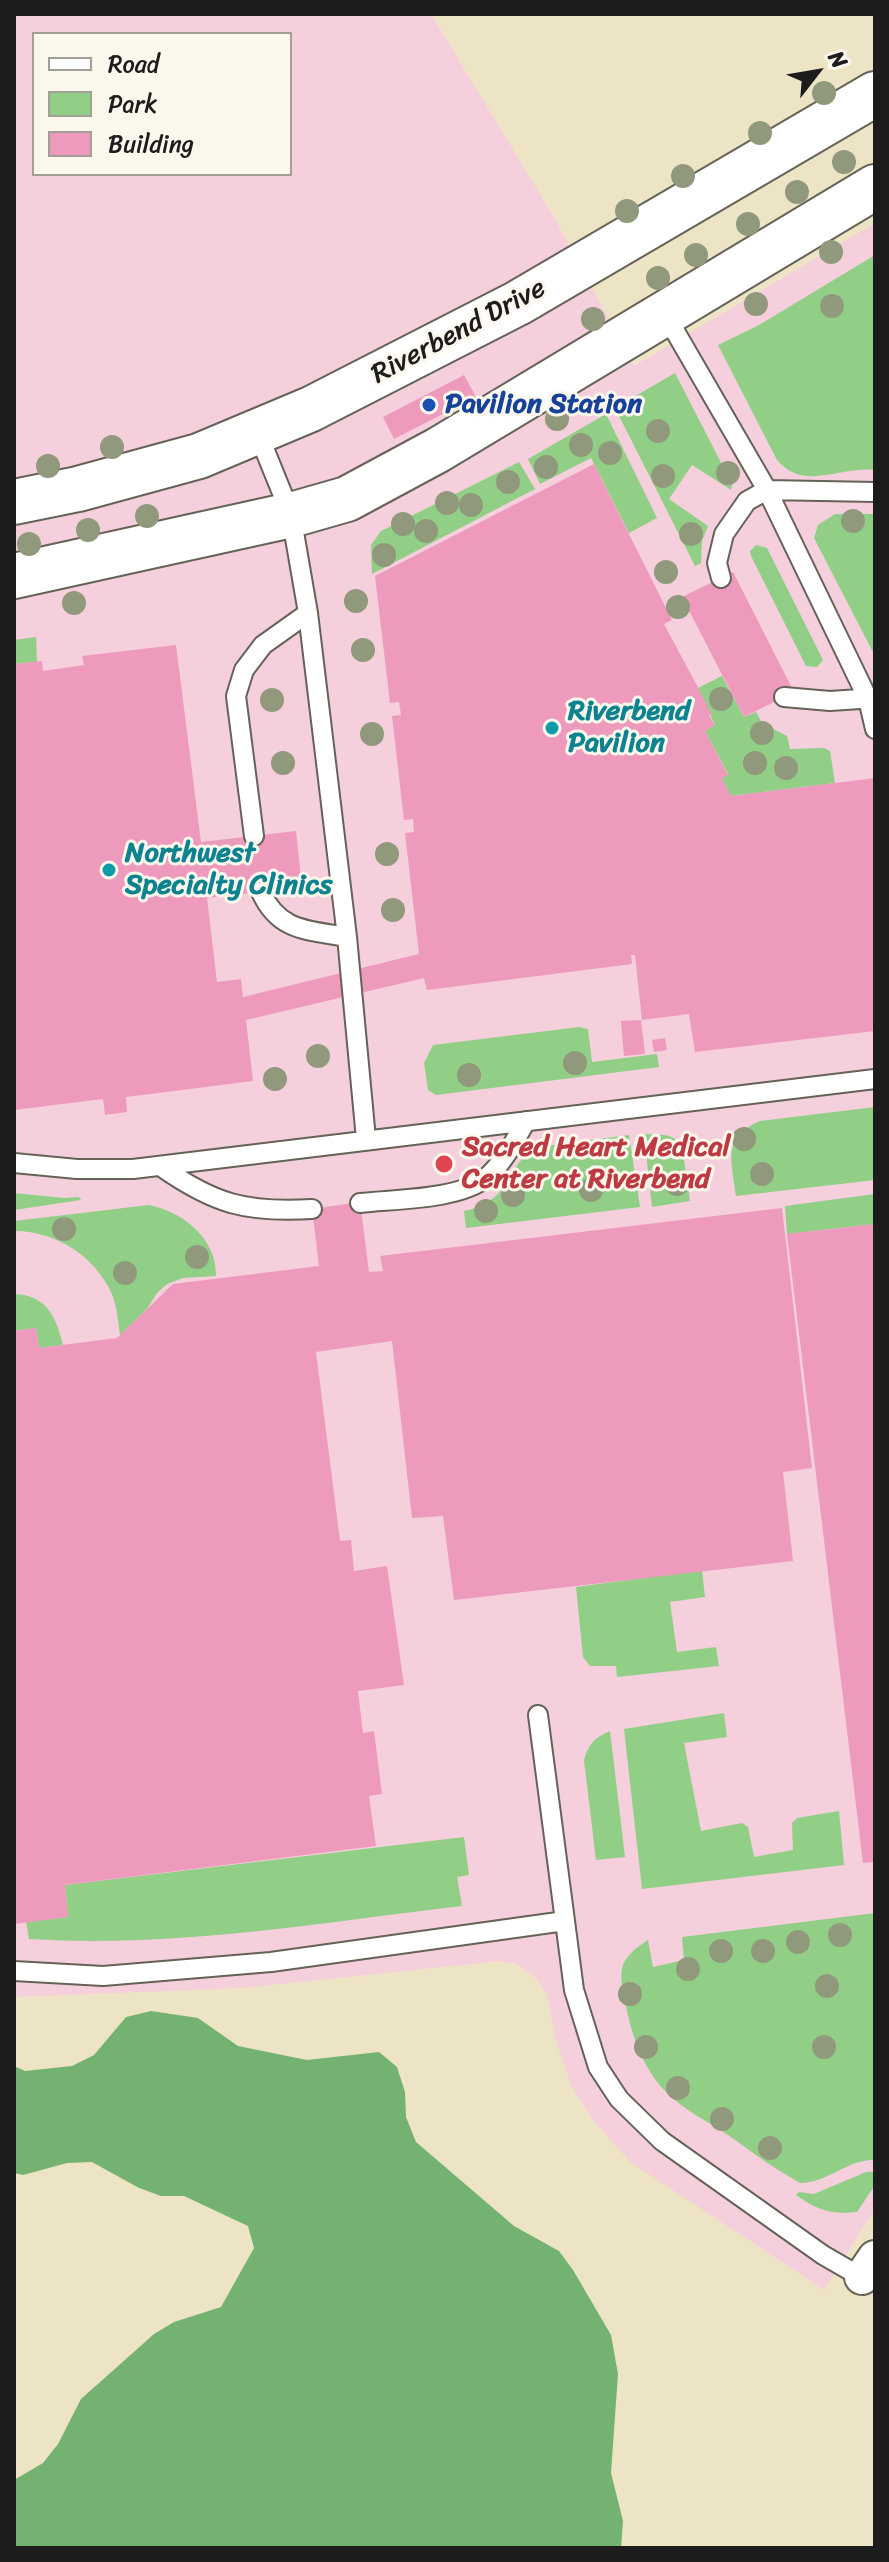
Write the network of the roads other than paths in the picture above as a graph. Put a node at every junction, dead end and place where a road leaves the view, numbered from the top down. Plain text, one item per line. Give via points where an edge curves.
1 (875, 94) edge
2 (875, 187) edge
3 (665, 314) junction
4 (257, 431) junction
5 (767, 490) junction
6 (875, 492) edge
7 (14, 502) edge
8 (291, 515) junction
9 (14, 576) edge
10 (721, 578) dead end
11 (308, 613) junction
12 (784, 697) dead end
13 (872, 699) edge
14 (875, 729) edge
15 (254, 836) dead end
16 (261, 892) dead end
17 (347, 937) junction
18 (875, 1079) edge
19 (526, 1121) junction
20 (366, 1139) junction
21 (14, 1163) edge
22 (160, 1166) junction
23 (360, 1203) dead end
24 (312, 1209) dead end
25 (538, 1715) dead end
26 (565, 1921) junction
27 (14, 1971) edge
28 (871, 2273) edge

1 - 4 street, Riverbend Drive via 518,303 311,409
2 - 3 street
3 - 5 lane
3 - 8 street via 347,499
4 - 7 street, Riverbend Drive via 199,456
4 - 8 lane
5 - 6 lane
5 - 10 lane via 747,501 724,534 717,563
5 - 13 lane
8 - 9 street
8 - 11 lane
11 - 15 lane via 263,645 244,670 236,696
11 - 17 lane
12 - 13 lane
13 - 14 lane
16 - 17 lane via 275,916 295,927
17 - 20 lane
18 - 19 lane
19 - 20 lane
19 - 23 lane via 485,1178 458,1191
20 - 22 lane
21 - 22 lane via 77,1169
22 - 24 lane via 223,1203 275,1211
25 - 26 lane
26 - 27 lane via 271,1962 103,1976
26 - 28 lane via 574,1990 598,2067 619,2099 662,2141 823,2255

